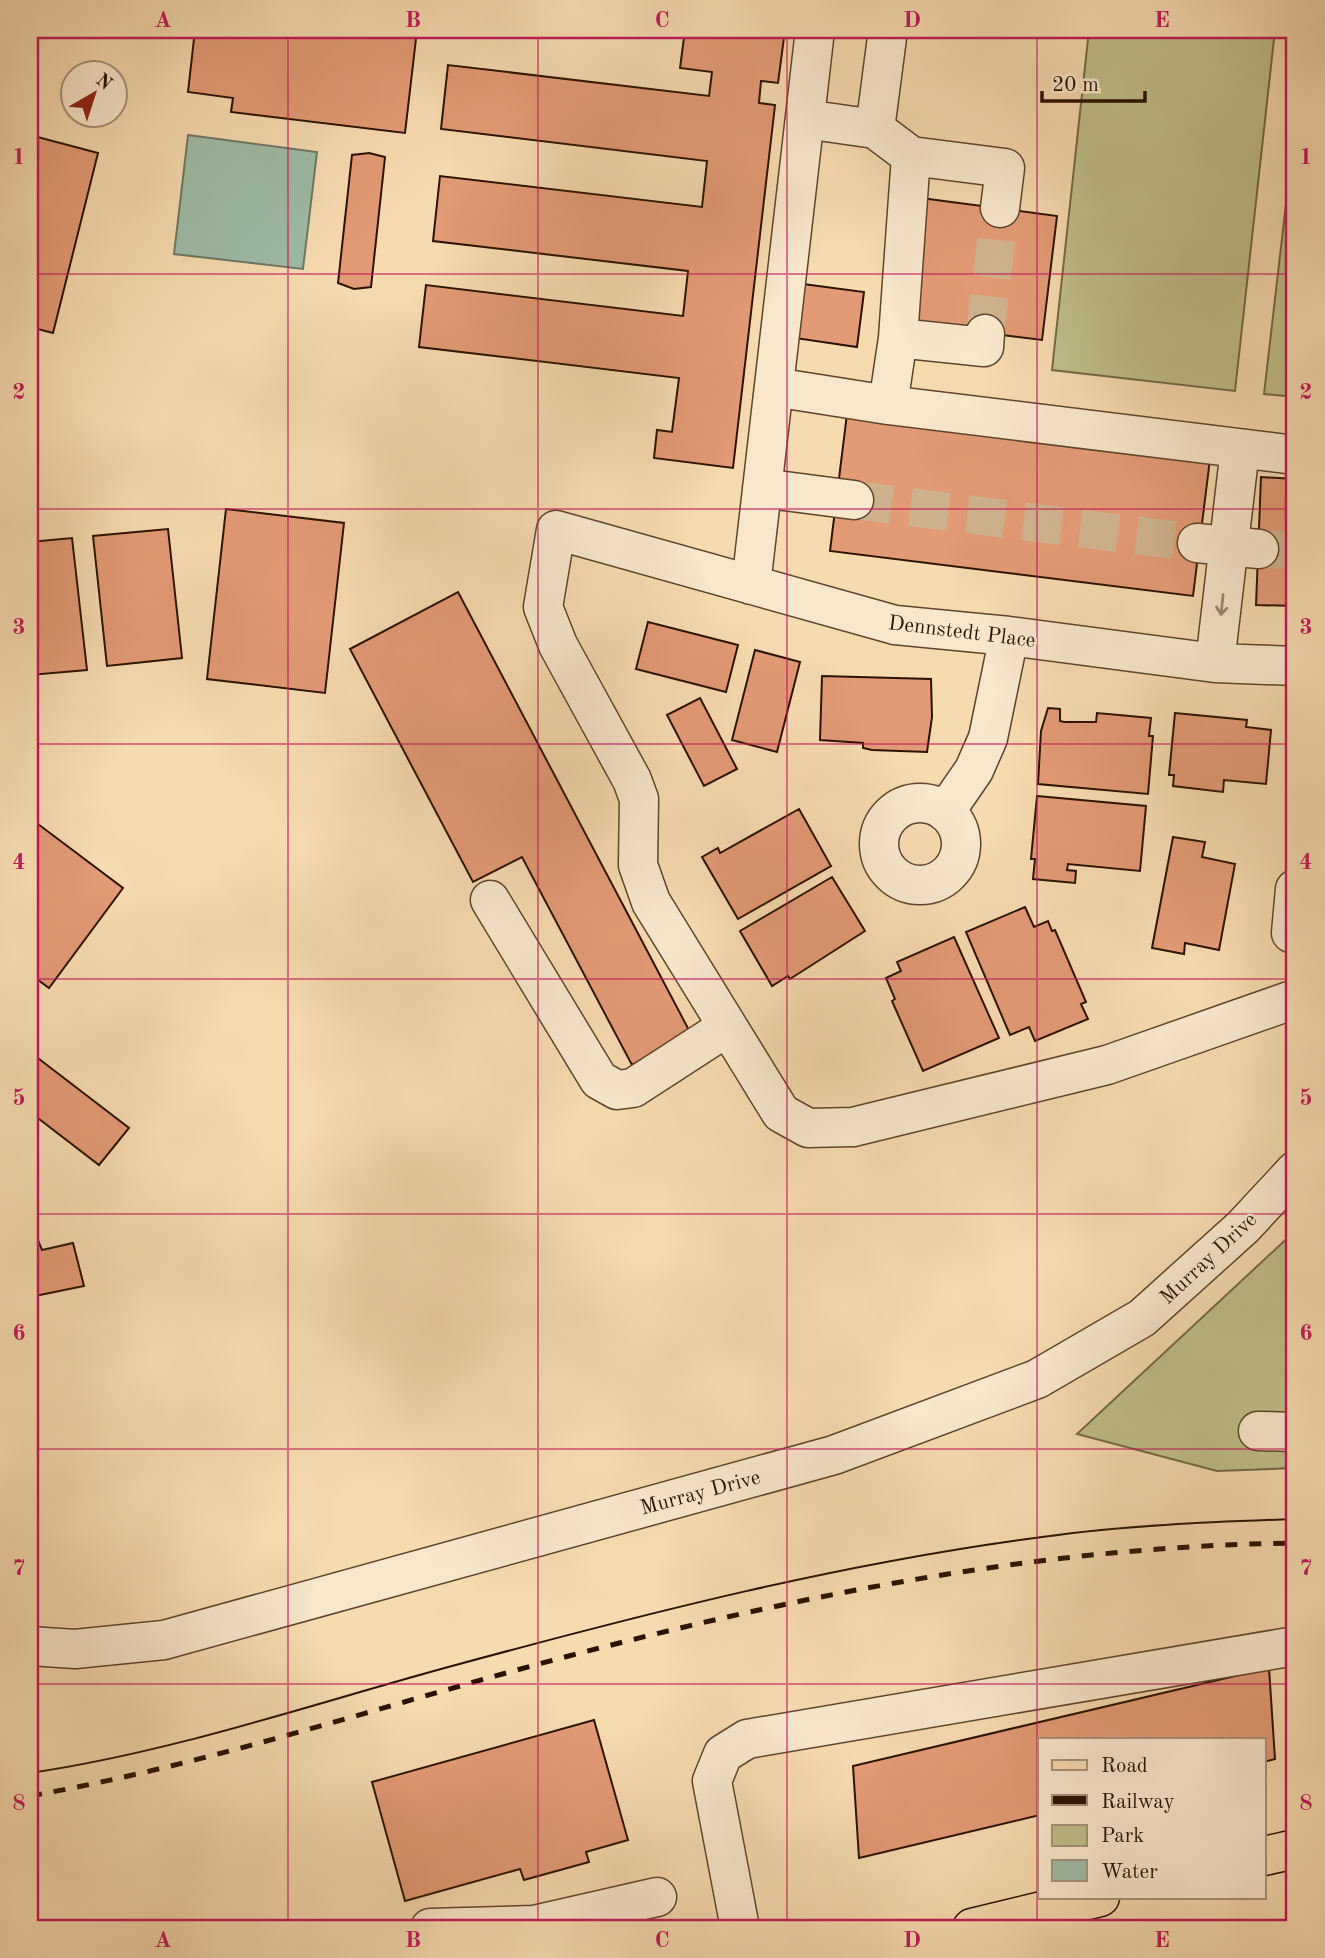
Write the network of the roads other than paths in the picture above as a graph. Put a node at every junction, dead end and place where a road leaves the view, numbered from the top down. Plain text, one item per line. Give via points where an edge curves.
1 (815, 30) edge
2 (888, 30) edge
3 (805, 119) junction
4 (875, 129) junction
5 (911, 156) junction
6 (1000, 208) tunnel mouth
7 (985, 334) dead end
8 (898, 338) junction
9 (774, 387) junction
10 (888, 405) junction
11 (1240, 449) junction
12 (1295, 455) edge
13 (762, 488) junction
14 (854, 500) tunnel mouth
15 (751, 585) junction
16 (1009, 636) junction
17 (1215, 663) junction
18 (1295, 666) edge
19 (945, 812) dead end
20 (1295, 889) edge
21 (490, 900) dead end
22 (1291, 933) dead end
23 (1295, 999) edge
24 (727, 1027) junction
25 (1295, 1171) edge
26 (1258, 1431) dead end
27 (1295, 1432) edge
28 (30, 1646) edge
29 (1295, 1646) edge
30 (1295, 1849) edge
31 (1266, 1856) edge
32 (657, 1897) dead end
33 (1096, 1898) edge
34 (534, 1926) edge
35 (430, 1928) edge
36 (740, 1928) edge
37 (972, 1928) edge

1 - 3 street
2 - 4 street
3 - 4 street
3 - 9 street
4 - 5 street
5 - 6 street via 1005,168
5 - 8 street
7 - 8 street via 984,347
8 - 10 street
9 - 10 street
9 - 13 street
10 - 11 street
11 - 12 street
11 -> 17 street
13 - 14 street
13 - 15 street
15 - 16 street, Dennstedt Place via 895,625
15 - 24 street, Dennstedt Place via 556,530 542,607 632,780 639,799 638,865 651,902
16 - 17 street, Dennstedt Place
16 - 19 street via 988,738 974,770
17 - 18 street, Dennstedt Place
20 - 22 street
21 - 24 street via 599,1080 617,1090 633,1088
23 - 24 street via 1107,1065 853,1127 808,1128 780,1113
25 - 28 street, Murray Drive via 1243,1227 1142,1318 1037,1379 974,1403 834,1455 164,1640 75,1649
26 - 27 street
29 - 36 street via 747,1739 723,1754 712,1782
30 - 31 main road
32 - 34 street
33 - 37 main road
34 - 35 street

